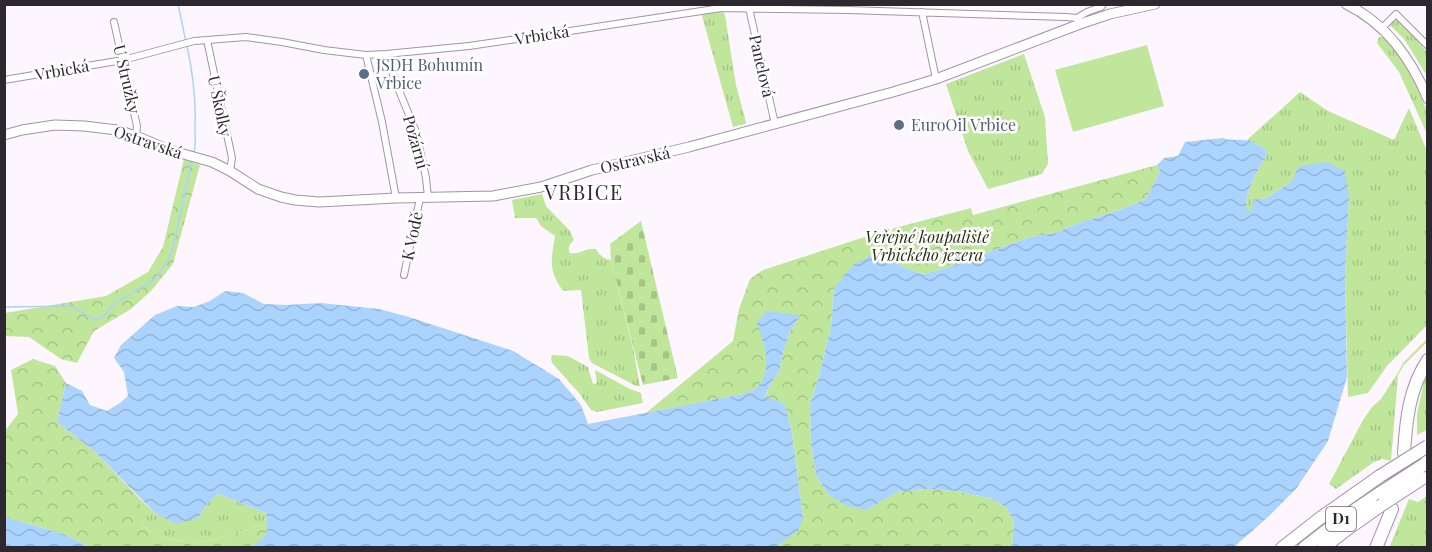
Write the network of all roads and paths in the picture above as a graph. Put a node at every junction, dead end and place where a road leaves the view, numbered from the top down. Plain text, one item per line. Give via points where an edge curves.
1 (990, 4) edge
2 (1103, 4) edge
3 (1155, 4) edge
4 (1346, 4) edge
5 (847, 7) edge
6 (749, 8) junction
7 (922, 12) junction
8 (990, 14) junction
9 (1078, 21) junction
10 (114, 22) dead end
11 (1382, 28) junction
12 (207, 40) junction
13 (1428, 46) edge
14 (386, 54) junction
15 (366, 55) junction
16 (123, 60) junction
17 (936, 79) junction
18 (4, 80) edge
19 (1428, 99) edge
20 (775, 124) junction
21 (4, 135) edge
22 (136, 136) junction
23 (230, 171) junction
24 (396, 198) junction
25 (424, 198) junction
26 (404, 275) dead end
27 (1428, 360) edge
28 (1428, 446) edge
29 (1404, 453) dead end
30 (1426, 470) edge
31 (1386, 508) junction
32 (1282, 548) edge
33 (1304, 548) edge
34 (1323, 548) edge
35 (1376, 548) edge

1 - 8 street
2 - 9 street
3 - 9 main road, Ostravská
4 - 11 main road
5 - 6 street, Vrbická
5 - 7 street, Vrbická
6 - 14 street, Vrbická via 721,8 469,46
6 - 20 street, Panelová
7 - 8 street, Vrbická
7 - 17 street
8 - 9 street, Vrbická
9 - 17 main road, Ostravská
10 - 16 street, U Stružky
11 - 13 street via 1396,14
11 - 19 main road via 1410,63
12 - 15 street, Vrbická via 246,37
12 - 16 street, Vrbická
12 - 23 street, U Školky via 232,158
14 - 15 street, Vrbická
14 - 25 street, Požární via 416,132 426,178
15 - 24 street, Požární
16 - 18 street, Vrbická
16 - 22 street, U Stružky
17 - 20 main road, Ostravská
20 - 25 main road, Ostravská via 525,191 483,197
21 - 22 main road, Ostravská via 41,126 68,125 101,127
22 - 23 main road, Ostravská
23 - 24 main road, Ostravská via 268,193 296,200
24 - 25 main road, Ostravská
25 - 26 street, K Vodě
27 - 29 highway via 1411,398
28 - 32 highway, bridge
30 - 31 highway, D1, bridge
30 - 33 highway, D1, bridge via 1380,493
31 - 34 highway, D1
31 - 35 highway

